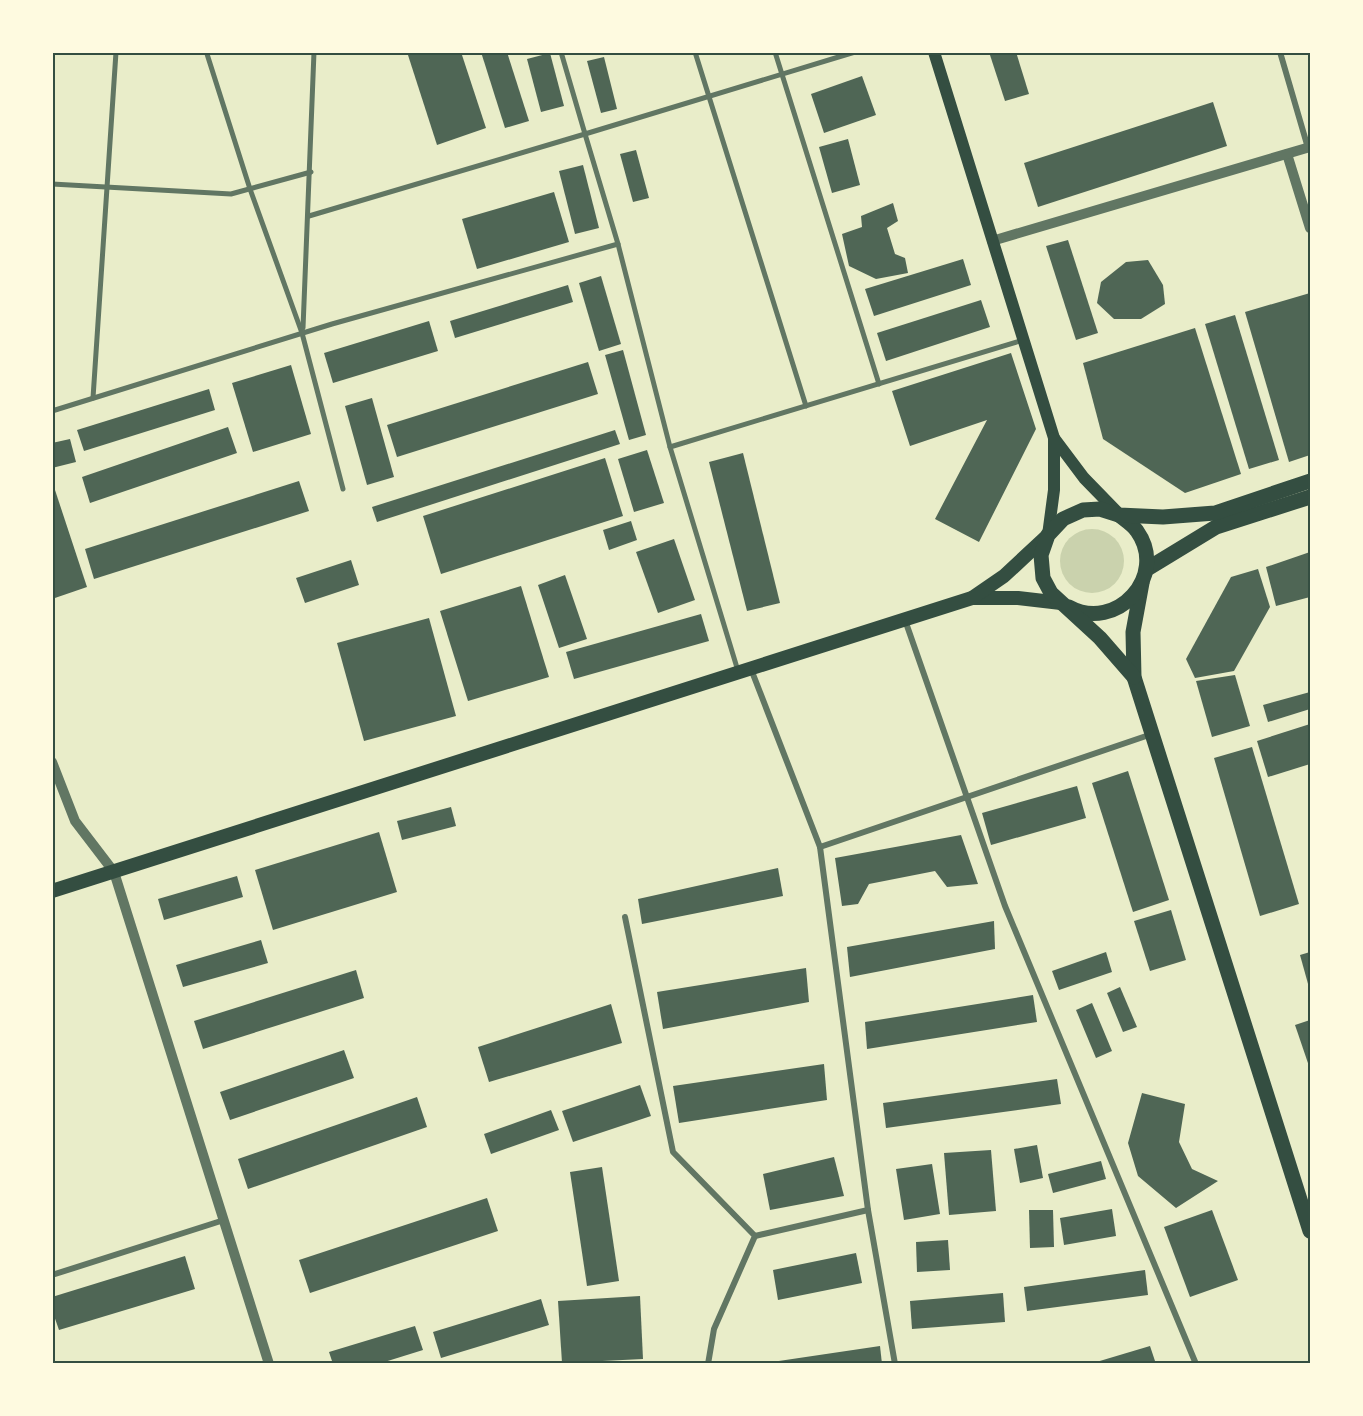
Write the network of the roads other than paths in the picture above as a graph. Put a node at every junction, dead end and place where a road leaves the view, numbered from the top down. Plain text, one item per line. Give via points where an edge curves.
1 (116, 52) edge
2 (190, 52) edge
3 (314, 52) edge
4 (561, 52) edge
5 (695, 52) edge
6 (775, 52) edge
7 (855, 52) edge
8 (934, 52) edge
9 (1280, 52) edge
10 (210, 53) edge
11 (782, 75) junction
12 (708, 96) junction
13 (585, 134) junction
14 (1309, 147) edge
15 (1287, 154) junction
16 (311, 172) junction
17 (52, 184) edge
18 (107, 187) junction
19 (250, 189) junction
20 (309, 216) junction
21 (1311, 228) edge
22 (992, 241) junction
23 (618, 244) junction
24 (302, 333) junction
25 (1023, 340) junction
26 (879, 384) junction
27 (93, 398) junction
28 (806, 406) junction
29 (52, 411) edge
30 (1054, 438) junction
31 (670, 447) junction
32 (1311, 481) edge
33 (343, 489) dead end
34 (1311, 497) edge
35 (1119, 515) junction
36 (1048, 535) junction
37 (1145, 576) junction
38 (972, 598) junction
39 (1061, 603) junction
40 (905, 619) junction
41 (745, 670) junction
42 (1134, 677) junction
43 (1152, 734) junction
44 (52, 762) edge
45 (965, 798) junction
46 (820, 847) junction
47 (114, 872) junction
48 (52, 891) edge
49 (625, 917) dead end
50 (868, 1210) junction
51 (224, 1220) junction
52 (1311, 1232) edge
53 (755, 1236) junction
54 (52, 1275) edge
55 (269, 1364) edge
56 (708, 1364) edge
57 (895, 1364) edge
58 (1197, 1364) edge

1 - 18 street
2 - 10 street
3 - 16 street
4 - 13 street
5 - 12 street
6 - 11 street
7 - 11 street
8 - 22 main road
9 - 14 street
10 - 19 street
11 - 12 street
11 - 26 street
12 - 13 street
12 - 28 street
13 - 20 street
13 - 23 street
14 - 15 street
15 - 21 street
15 - 22 street
16 - 19 street
16 - 20 street
17 - 18 street
18 - 19 street via 231,194
18 - 27 street
19 - 24 street
20 - 24 street
22 - 25 main road
23 - 24 street
23 - 31 street
24 - 27 street
24 - 33 street
25 - 26 street
25 - 30 main road
26 - 28 street
27 - 29 street
28 - 31 street
30 - 35 main road
30 - 36 main road via 1054,490
31 - 41 street
32 - 35 highway via 1215,513 1163,518
34 - 37 highway via 1216,527
35 - 36 highway via 1100,509 1083,510 1063,519
35 - 37 highway via 1136,529 1144,545
36 - 38 main road via 1004,576
36 - 39 highway via 1041,555 1043,578
37 - 39 highway via 1130,600 1105,614 1078,613
37 - 42 highway via 1133,633
38 - 39 main road
38 - 40 main road
39 - 42 highway via 1100,638
40 - 41 main road
40 - 45 street
41 - 46 street
41 - 47 main road
42 - 43 highway
43 - 45 street
43 - 52 highway
44 - 47 street via 75,821
45 - 46 street
45 - 58 street via 1005,906
46 - 50 street
47 - 48 main road
47 - 51 street
49 - 53 street via 674,1152
50 - 53 street
50 - 57 street
51 - 54 street
51 - 55 street
53 - 56 street via 714,1329

